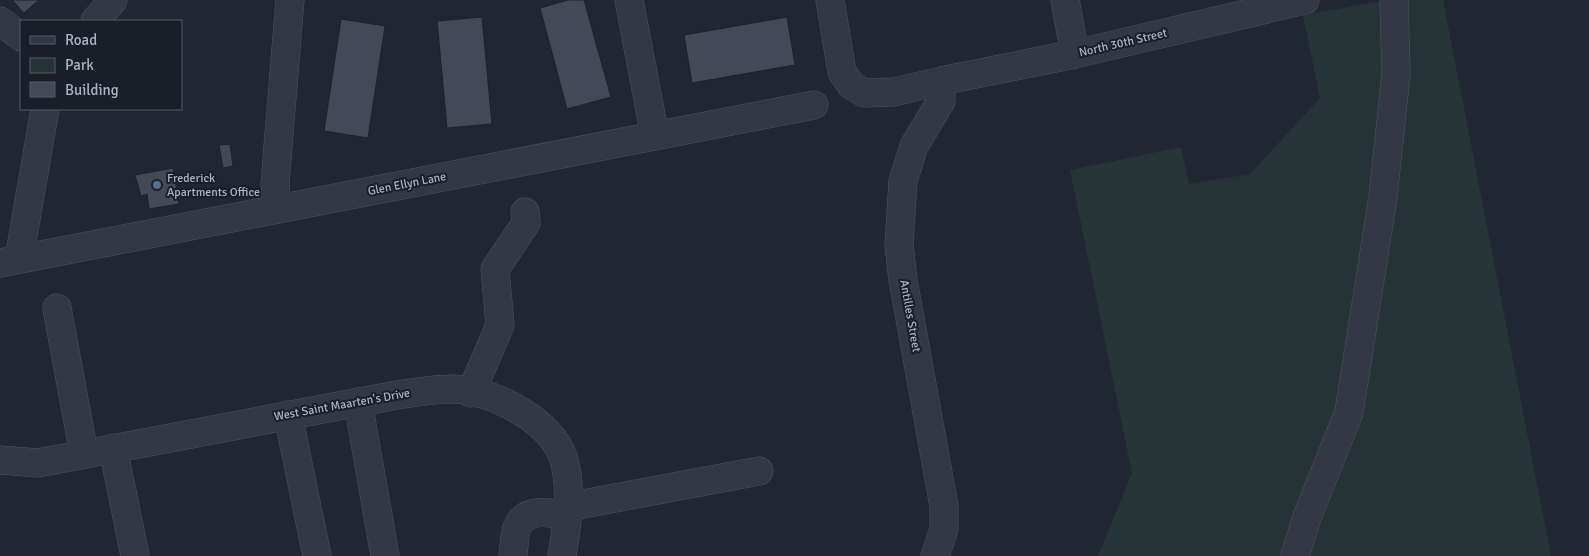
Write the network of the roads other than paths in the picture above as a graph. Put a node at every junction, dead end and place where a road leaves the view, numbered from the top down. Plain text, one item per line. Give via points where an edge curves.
1 (113, 0) edge
2 (290, 0) edge
3 (629, 0) edge
4 (830, 0) edge
5 (1065, 0) edge
6 (1305, 0) edge
7 (1394, 0) edge
8 (96, 20) edge
9 (0, 21) edge
10 (20, 36) edge
11 (1075, 54) junction
12 (941, 81) junction
13 (814, 105) dead end
14 (45, 110) edge
15 (655, 136) junction
16 (277, 210) junction
17 (525, 212) dead end
18 (10, 261) edge
19 (56, 308) dead end
20 (471, 392) junction
21 (358, 402) junction
22 (288, 415) junction
23 (113, 448) junction
24 (84, 454) junction
25 (0, 460) edge
26 (759, 471) dead end
27 (567, 512) junction
28 (135, 556) edge
29 (316, 556) edge
30 (385, 556) edge
31 (513, 556) edge
32 (562, 556) edge
33 (935, 556) edge
34 (1295, 556) edge

1 - 8 street
2 - 16 street via 275,183
3 - 15 street
4 - 12 street, North 30th Street via 842,72 851,85 864,93 894,92
5 - 11 street
6 - 11 street, North 30th Street
7 - 34 street via 1396,74 1383,197 1350,412 1307,517
9 - 10 street
11 - 12 street, North 30th Street
12 - 33 street, Antilles Street via 941,102 914,146 903,181 899,245 944,506 944,529
13 - 15 street, Glen Ellyn Lane
14 - 18 street
15 - 16 street, Glen Ellyn Lane
16 - 18 street, Glen Ellyn Lane
17 - 20 street via 526,223 495,269 500,325
19 - 24 street
20 - 21 street, West Saint Maarten's Drive via 455,389 416,392
20 - 27 street, West Saint Maarten's Drive via 492,397 524,412 549,433 562,456 569,486
21 - 22 street, West Saint Maarten's Drive
21 - 30 street
22 - 23 street, West Saint Maarten's Drive
22 - 29 street
23 - 24 street, West Saint Maarten's Drive
23 - 28 street
24 - 25 street, West Saint Maarten's Drive via 38,463
26 - 27 street
27 - 31 street via 526,516 517,527
27 - 32 street, West Saint Maarten's Drive

